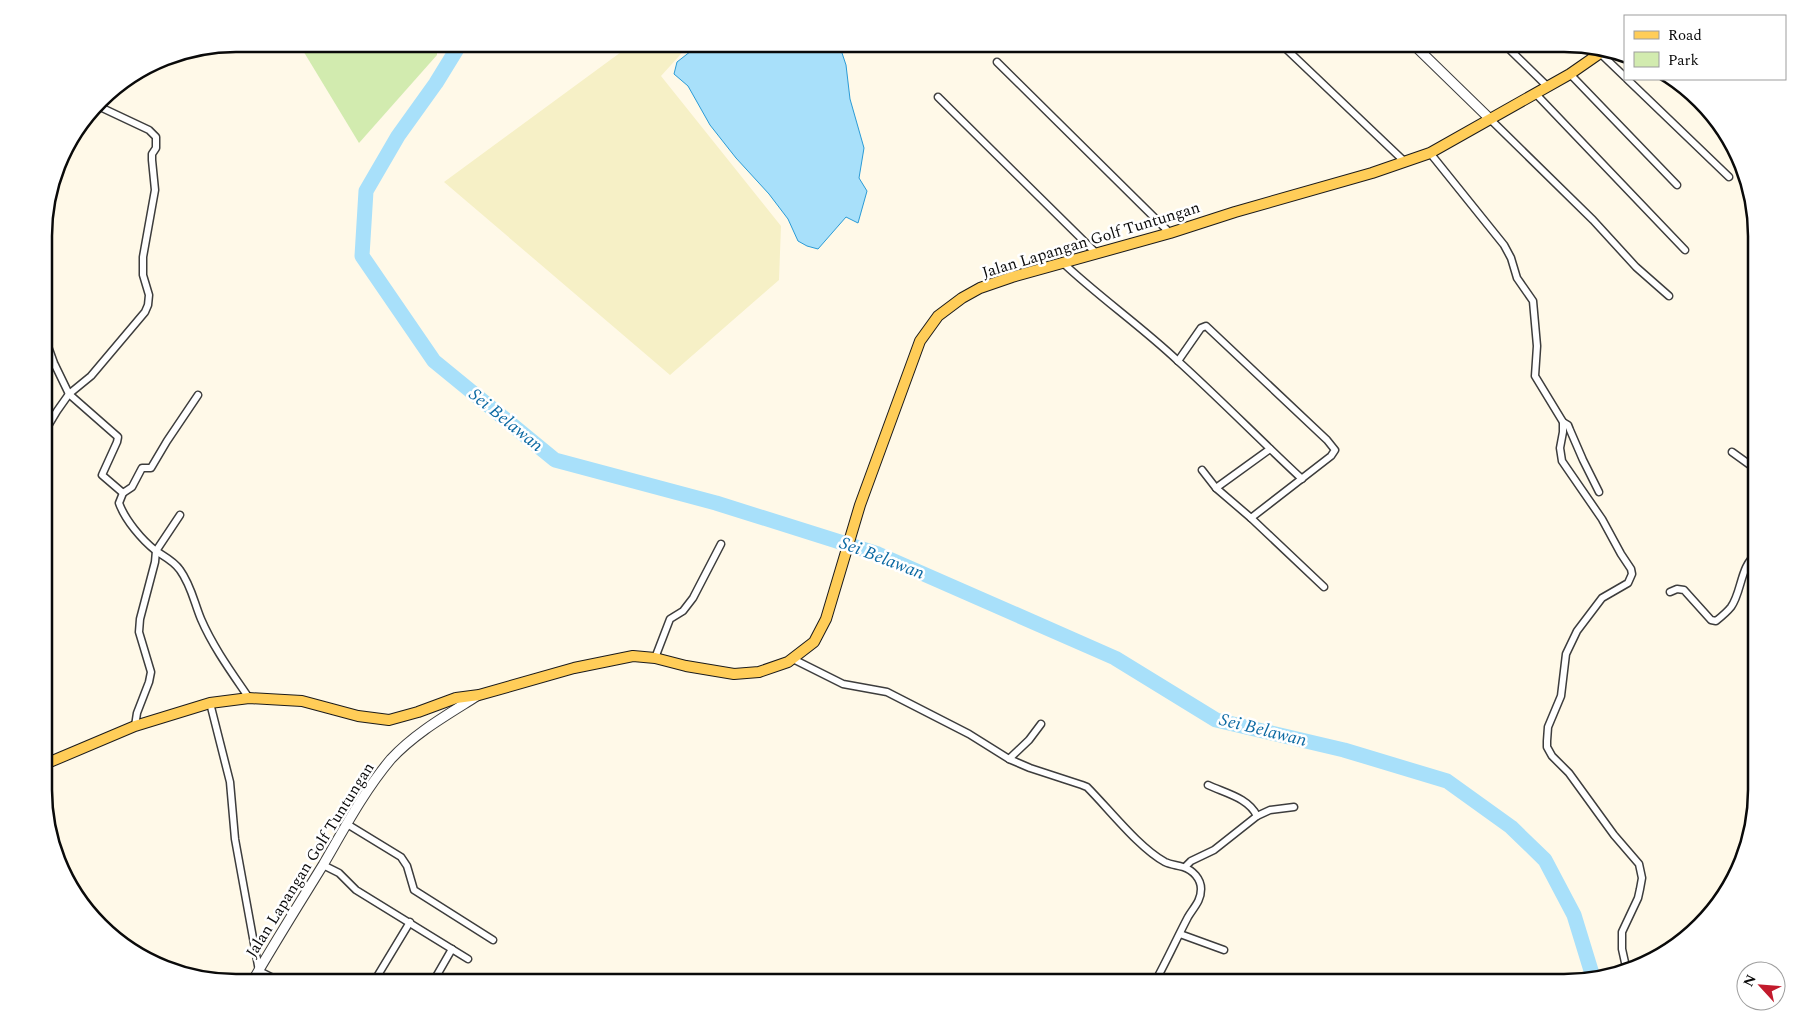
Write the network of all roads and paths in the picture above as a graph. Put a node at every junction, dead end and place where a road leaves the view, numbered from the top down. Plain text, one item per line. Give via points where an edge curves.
1 (1289, 52) edge
2 (1421, 52) edge
3 (1512, 52) edge
4 (1597, 55) edge
5 (1609, 58) edge
6 (997, 62) dead end
7 (1570, 74) junction
8 (1624, 76) edge
9 (1628, 80) edge
10 (1547, 86) junction
11 (1535, 93) junction
12 (938, 97) dead end
13 (104, 109) edge
14 (1490, 119) junction
15 (1430, 154) junction
16 (1405, 162) junction
17 (1729, 177) dead end
18 (1677, 184) dead end
19 (1170, 233) junction
20 (1685, 250) dead end
21 (1096, 253) junction
22 (1062, 262) junction
23 (1669, 296) dead end
24 (52, 357) edge
25 (1178, 361) junction
26 (69, 394) junction
27 (198, 395) dead end
28 (52, 419) edge
29 (1563, 422) junction
30 (1270, 449) junction
31 (1732, 452) dead end
32 (1748, 464) edge
33 (1202, 470) dead end
34 (1302, 479) junction
35 (1216, 488) junction
36 (1599, 492) dead end
37 (123, 493) junction
38 (180, 515) dead end
39 (1250, 518) junction
40 (720, 544) dead end
41 (156, 551) junction
42 (1748, 565) edge
43 (1324, 587) dead end
44 (1670, 592) dead end
45 (655, 658) junction
46 (793, 660) junction
47 (479, 695) junction
48 (249, 698) junction
49 (210, 703) junction
50 (1041, 724) dead end
51 (135, 726) junction
52 (1010, 758) junction
53 (52, 761) edge
54 (1208, 785) dead end
55 (1294, 807) dead end
56 (1257, 816) junction
57 (347, 824) junction
58 (322, 865) junction
59 (1185, 867) junction
60 (410, 922) junction
61 (1180, 934) junction
62 (493, 940) dead end
63 (452, 949) junction
64 (1224, 950) dead end
65 (468, 959) dead end
66 (1625, 963) edge
67 (258, 971) junction
68 (256, 974) edge
69 (264, 974) edge
70 (379, 974) edge
71 (438, 974) edge
72 (1160, 974) edge

1 - 16 street
2 - 14 street
3 - 10 street
4 - 7 main road, Jalan Lapangan Golf Tuntungan
5 - 8 street
6 - 19 street
7 - 10 main road, Jalan Lapangan Golf Tuntungan
7 - 18 street
9 - 17 street
10 - 11 main road, Jalan Lapangan Golf Tuntungan
11 - 14 main road, Jalan Lapangan Golf Tuntungan
11 - 20 street
12 - 21 street
13 - 26 street via 149,130 156,137 156,148 152,154 154,190 143,257 148,305 91,376
14 - 15 main road, Jalan Lapangan Golf Tuntungan
14 - 23 street via 1636,267
15 - 16 main road, Jalan Lapangan Golf Tuntungan
15 - 29 street via 1504,245 1517,278 1533,301 1537,346 1534,376
16 - 19 main road, Jalan Lapangan Golf Tuntungan
19 - 21 main road, Jalan Lapangan Golf Tuntungan
21 - 22 main road, Jalan Lapangan Golf Tuntungan
22 - 25 street
22 - 46 main road, Jalan Lapangan Golf Tuntungan via 980,288 938,316 924,336 915,352 860,505 826,619 819,636
24 - 26 street
25 - 30 street
25 - 34 street via 1201,328 1206,326 1327,440 1334,452
26 - 28 street
26 - 37 street via 118,437 102,475
27 - 37 street via 151,468 142,468 132,487
29 - 36 street via 1568,425
29 - 66 street via 1562,461 1602,519 1632,574 1628,583 1602,598 1577,631 1566,654 1561,696 1548,727 1547,747 1639,864 1642,878 1638,898 1622,932
30 - 34 street
30 - 35 street
31 - 32 street
33 - 35 street
34 - 39 street
35 - 39 street
37 - 41 street via 120,506
38 - 41 street
39 - 43 street
40 - 45 street via 693,598 683,611 670,619
41 - 48 street via 179,568 211,637
41 - 51 street via 156,562 140,619 140,632 151,672
42 - 44 street via 1731,607 1716,621 1711,620 1684,590
45 - 46 main road, Jalan Lapangan Golf Tuntungan via 734,674 759,672
45 - 47 main road, Jalan Lapangan Golf Tuntungan via 633,656 574,668
46 - 52 street via 844,684 887,692
47 - 48 main road via 456,698 389,720 358,716 302,701
47 - 57 street, Jalan Lapangan Golf Tuntungan via 429,726 392,758
48 - 49 main road
49 - 51 main road
49 - 67 street via 230,782 235,839
50 - 52 street
51 - 53 main road
52 - 59 street via 1088,787 1160,859
54 - 56 street via 1246,802
55 - 56 street via 1270,810
56 - 59 street via 1214,850 1190,861
57 - 58 street, Jalan Lapangan Golf Tuntungan
57 - 62 street via 402,857 412,886 419,894
58 - 60 street via 339,873 356,890
58 - 67 street, Jalan Lapangan Golf Tuntungan
59 - 61 street via 1197,876 1201,891 1199,901
60 - 63 street
60 - 70 street
61 - 64 street
61 - 72 street
63 - 65 street
63 - 71 street
67 - 68 street, Jalan Lapangan Golf Tuntungan
67 - 69 street

